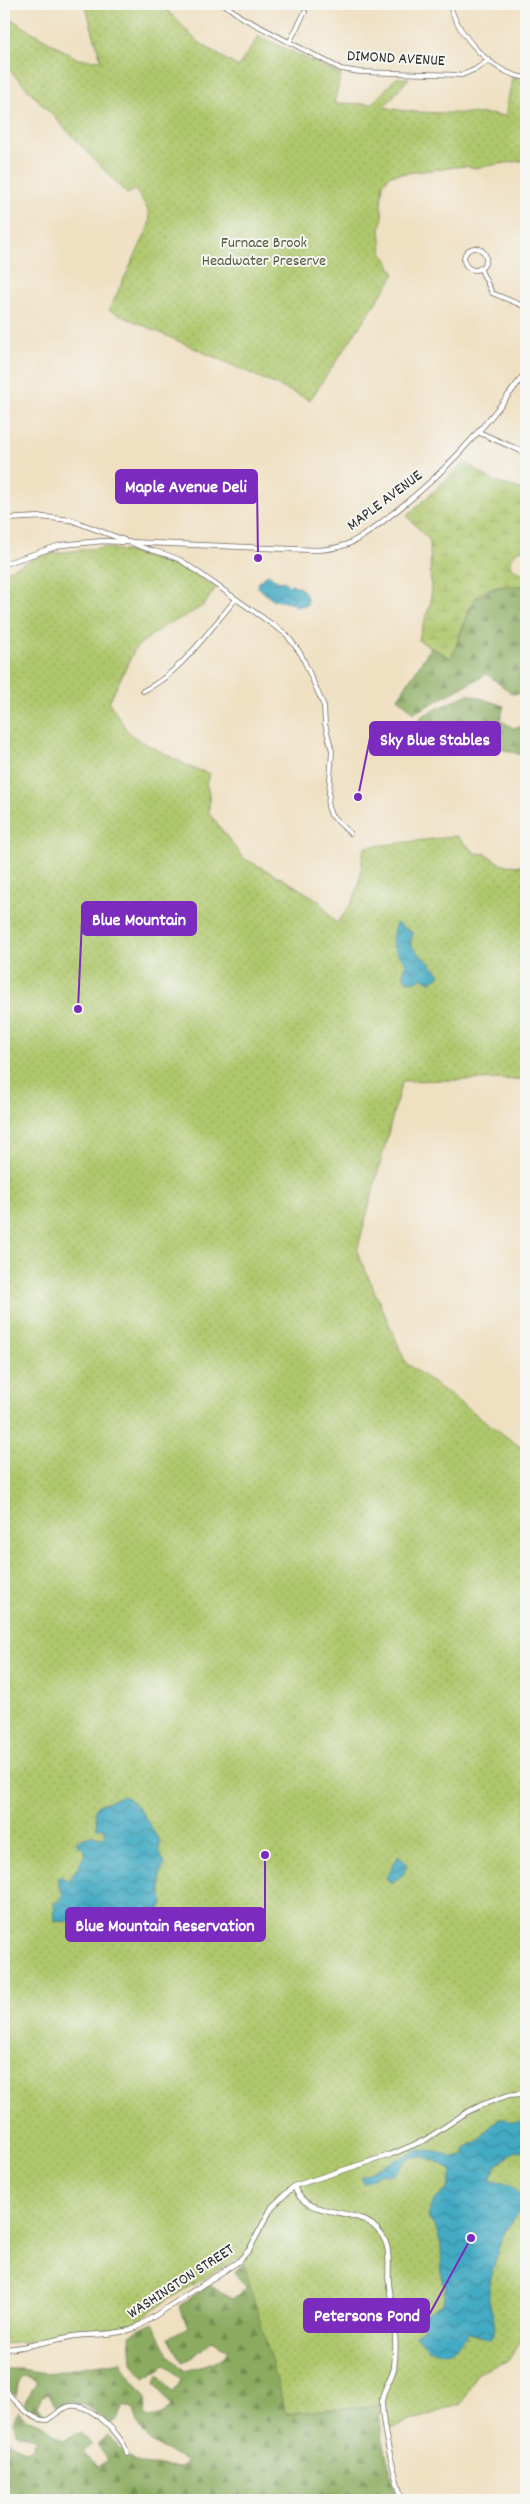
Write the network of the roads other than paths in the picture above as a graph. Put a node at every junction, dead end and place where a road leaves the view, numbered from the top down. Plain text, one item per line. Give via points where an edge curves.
1 (224, 4) edge
2 (449, 4) edge
3 (305, 12) dead end
4 (290, 41) junction
5 (489, 61) junction
6 (526, 78) edge
7 (480, 268) junction
8 (526, 307) edge
9 (526, 372) edge
10 (478, 432) junction
11 (526, 454) edge
12 (6, 519) edge
13 (4, 527) edge
14 (127, 541) junction
15 (4, 564) edge
16 (236, 599) junction
17 (143, 692) dead end
18 (350, 833) dead end
19 (526, 2093) edge
20 (294, 2186) junction
21 (4, 2349) edge
22 (4, 2389) edge
23 (127, 2453) dead end
24 (402, 2500) edge

1 - 4 street, DIMOND AVENUE via 241,17
2 - 5 street via 462,34
3 - 4 street
4 - 5 street, DIMOND AVENUE via 341,69 360,72 462,75
5 - 6 street via 513,76
7 - 7 street via 485,263 484,252 478,248 468,250 464,256 466,265 471,269
7 - 8 street via 492,292
9 - 10 street, MAPLE AVENUE
10 - 11 street
10 - 14 street, MAPLE AVENUE via 425,488 360,538 339,547 314,550
12 - 13 street
12 - 14 street via 42,517 72,520
14 - 15 street, MAPLE AVENUE via 61,545
14 - 16 street via 182,561
16 - 17 street via 174,670
16 - 18 street via 286,634 301,654 323,701 332,751 328,807 331,815
19 - 20 street, WASHINGTON STREET via 484,2104 426,2140 390,2156
20 - 21 street, WASHINGTON STREET via 272,2207 249,2250 239,2261 145,2323 120,2333 73,2336
20 - 24 street via 299,2196 310,2204 365,2219 378,2229 386,2243 389,2286 395,2312 394,2367 382,2402
22 - 23 street via 39,2420 47,2420 71,2406 91,2412 123,2443

